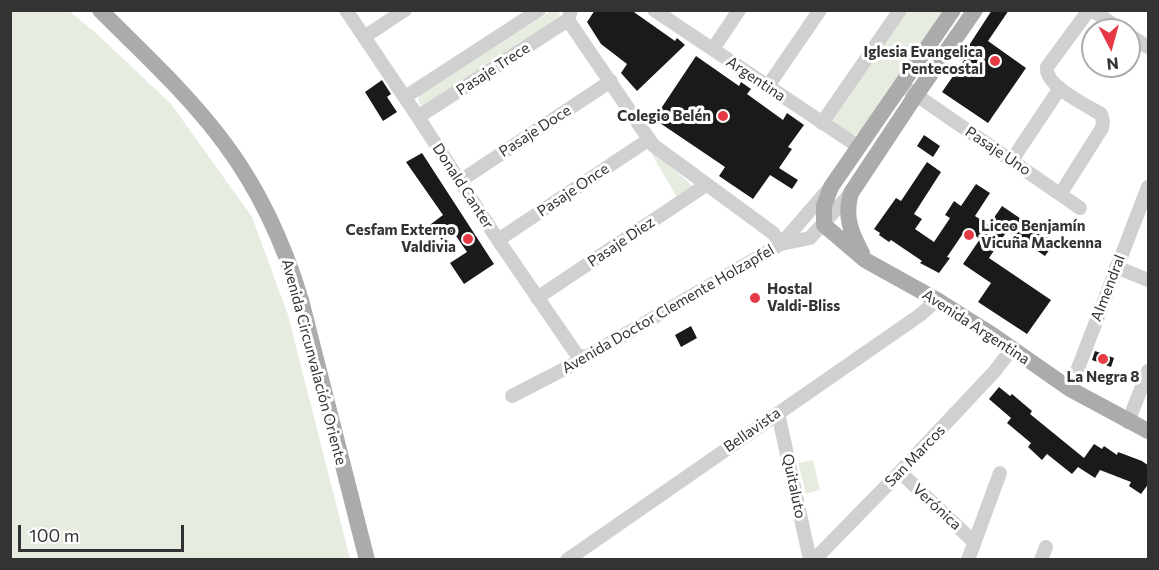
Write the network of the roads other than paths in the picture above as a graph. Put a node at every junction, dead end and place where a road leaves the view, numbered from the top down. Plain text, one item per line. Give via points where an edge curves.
1 (100, 10) edge
2 (346, 10) edge
3 (405, 10) edge
4 (539, 10) edge
5 (739, 10) edge
6 (820, 10) edge
7 (900, 10) edge
8 (954, 10) edge
9 (975, 10) edge
10 (1090, 10) edge
11 (656, 11) edge
12 (570, 15) edge
13 (364, 37) junction
14 (713, 50) junction
15 (611, 81) junction
16 (902, 85) junction
17 (768, 86) junction
18 (1060, 88) junction
19 (916, 95) junction
20 (405, 97) junction
21 (418, 117) junction
22 (822, 123) junction
23 (648, 140) junction
24 (859, 147) junction
25 (1012, 160) junction
26 (460, 181) junction
27 (706, 185) junction
28 (831, 188) junction
29 (851, 193) junction
30 (1061, 193) junction
31 (1147, 196) edge
32 (1080, 208) dead end
33 (824, 225) junction
34 (498, 240) junction
35 (781, 244) junction
36 (865, 260) junction
37 (1116, 267) junction
38 (1149, 280) edge
39 (537, 298) junction
40 (937, 300) junction
41 (1012, 350) junction
42 (584, 357) junction
43 (1149, 371) edge
44 (1070, 389) junction
45 (512, 396) dead end
46 (778, 413) junction
47 (1128, 422) junction
48 (1149, 431) edge
49 (900, 472) junction
50 (1000, 472) dead end
51 (974, 542) junction
52 (368, 560) edge
53 (567, 560) edge
54 (812, 560) edge
55 (968, 560) edge

1 - 52 main road, Avenida Circunvalación Oriente via 209,124 266,211 301,300
2 - 13 street, Donald Canter
3 - 13 street
4 - 20 street, Pasaje Trece
5 - 14 street
6 - 17 street
7 - 22 street
8 - 16 main road
9 - 19 main road, Avenida Doctor Clemente Holzapfel
10 - 18 street via 1047,67 1047,76
11 - 14 street, Argentina
12 - 15 street
12 - 21 street, Pasaje Trece
13 - 20 street, Donald Canter
14 - 17 street, Argentina
15 - 23 street
15 - 26 street, Pasaje Doce
16 - 19 street, Pasaje Uno
16 - 24 main road
17 - 22 street, Argentina
18 - 25 street
18 - 30 street via 1101,114 1103,121
19 - 25 street, Pasaje Uno
19 - 29 main road, Avenida Doctor Clemente Holzapfel
20 - 21 street, Donald Canter
21 - 26 street, Donald Canter
22 - 24 street, Argentina
23 - 27 street
23 - 34 street, Pasaje Once
24 - 28 main road
25 - 30 street, Pasaje Uno
26 - 34 street, Donald Canter
27 - 35 street via 773,233
27 - 39 street, Pasaje Diez
28 - 33 main road via 824,206
28 - 35 street
29 - 33 street, Avenida Doctor Clemente Holzapfel
29 - 36 main road via 848,223
30 - 32 street, Pasaje Uno
31 - 37 street, Almendral
33 - 35 street, Avenida Doctor Clemente Holzapfel via 810,238
33 - 36 main road
34 - 39 street, Donald Canter
35 - 42 street, Avenida Doctor Clemente Holzapfel
36 - 40 main road, Avenida Argentina
37 - 38 street
37 - 44 street, Almendral
39 - 42 street, Donald Canter via 577,355
40 - 41 main road, Avenida Argentina
40 - 46 street, Bellavista
41 - 44 main road, Avenida Argentina
41 - 49 street, San Marcos
42 - 45 street, Avenida Doctor Clemente Holzapfel
43 - 47 street
44 - 47 main road, Avenida Argentina
46 - 53 street, Bellavista
46 - 54 street, Quitaluto
47 - 48 main road, Avenida Argentina
49 - 51 street, Verónica
49 - 54 street, San Marcos
50 - 51 street
51 - 55 street

